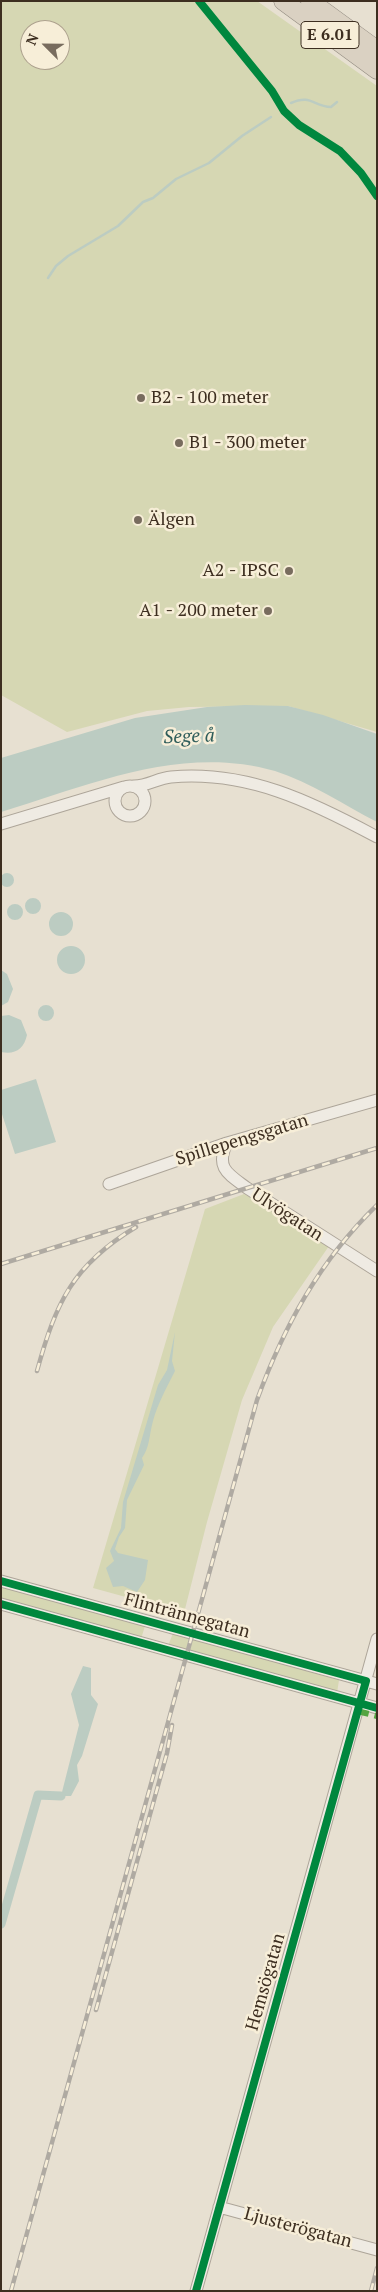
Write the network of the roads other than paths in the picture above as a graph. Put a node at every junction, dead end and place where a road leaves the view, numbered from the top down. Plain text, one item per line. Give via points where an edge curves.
1 (283, 1) edge
2 (310, 1) edge
3 (377, 50) edge
4 (377, 70) edge
5 (160, 780) junction
6 (129, 786) junction
7 (87, 797) junction
8 (146, 801) junction
9 (116, 806) junction
10 (1, 824) edge
11 (377, 837) edge
12 (377, 1100) edge
13 (227, 1143) junction
14 (109, 1184) dead end
15 (377, 1271) edge
16 (1, 1581) edge
17 (1, 1604) edge
18 (377, 1640) edge
19 (371, 1682) edge
20 (359, 1704) junction
21 (377, 1708) edge
22 (220, 2207) junction
23 (377, 2250) edge
24 (196, 2291) edge

1 - 4 highway, E 6.01
2 - 3 highway, E 6.01
5 - 6 street via 144,786
5 - 8 street
5 - 11 street via 209,777 250,782 283,791 323,808
6 - 7 street
6 - 8 street via 143,791
6 - 9 street via 117,794
7 - 9 street
7 - 10 street
8 - 9 street via 134,816 124,814
12 - 13 street, Spillepengsgatan
13 - 14 street, Spillepengsgatan
13 - 15 street, Ulvögatan via 222,1154 222,1165 227,1173
16 - 19 street, Flintrännegatan
17 - 20 street
18 - 19 street, Hemsögatan
19 - 20 street, Hemsögatan
20 - 21 street
20 - 22 street, Hemsögatan
22 - 23 street, Ljusterögatan
22 - 24 street, Hemsögatan

